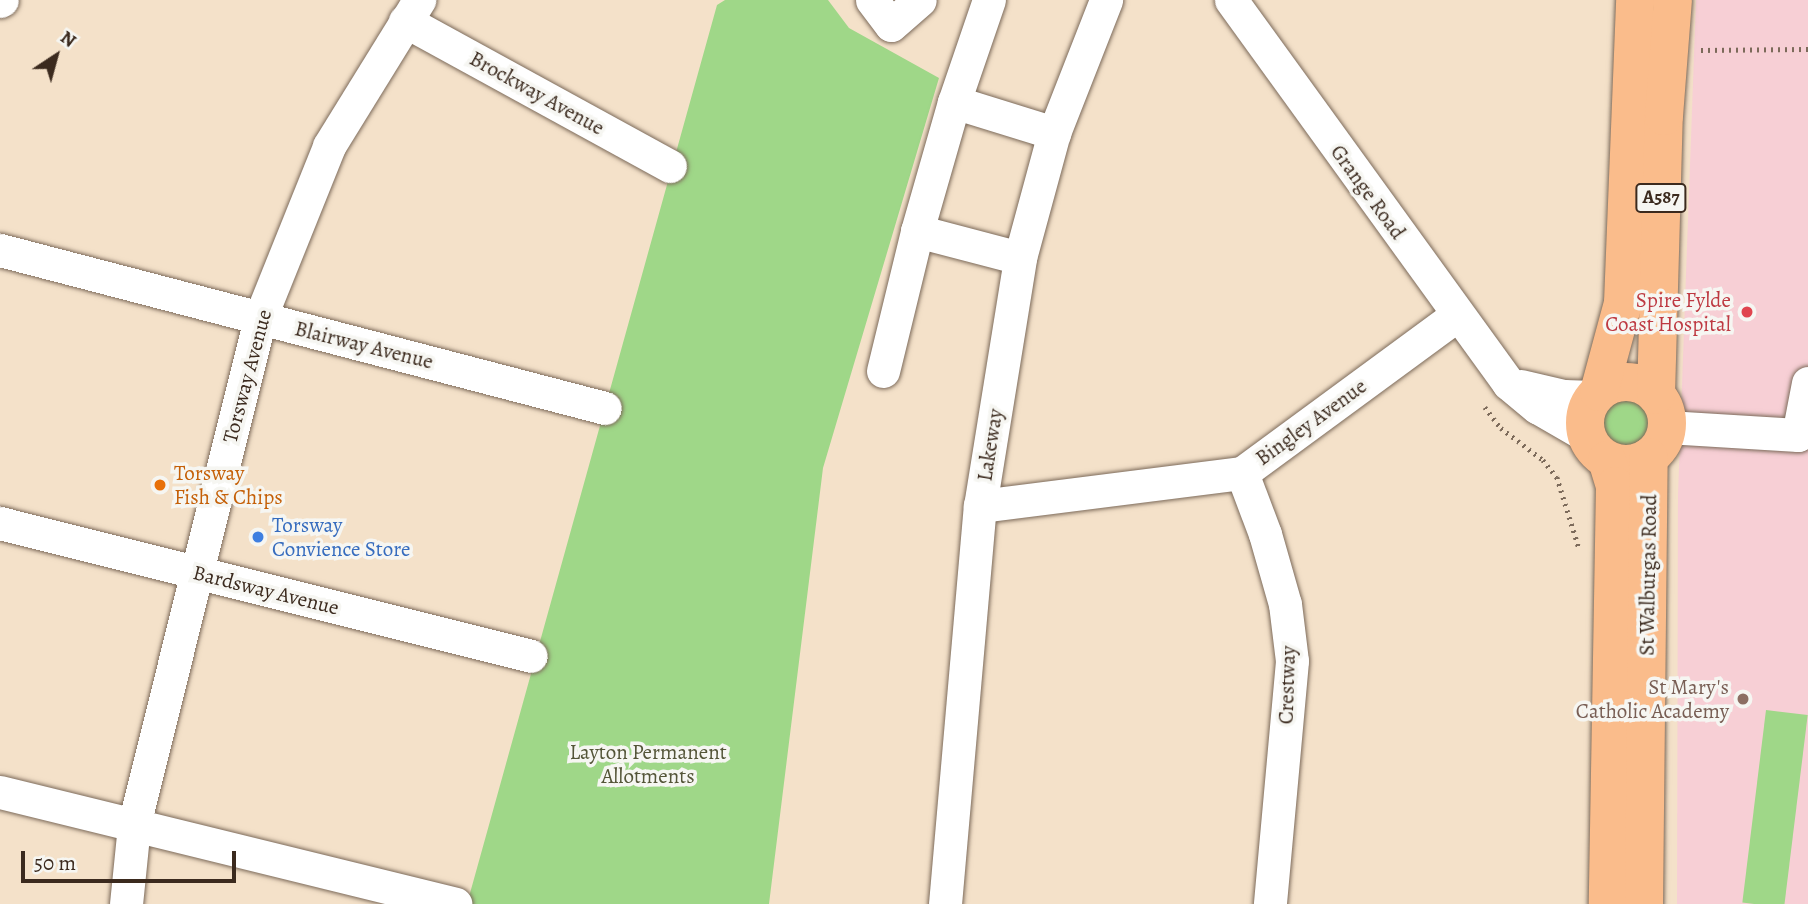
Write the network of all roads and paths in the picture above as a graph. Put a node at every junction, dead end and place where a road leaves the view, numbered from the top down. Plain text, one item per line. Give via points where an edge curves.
1 (872, 0) edge
2 (920, 0) edge
3 (989, 0) edge
4 (1106, 0) edge
5 (1231, 0) edge
6 (1635, 0) edge
7 (1673, 0) edge
8 (412, 10) edge
9 (1808, 49) edge
10 (1669, 50) junction
11 (954, 102) junction
12 (1054, 133) junction
13 (670, 166) dead end
14 (917, 231) junction
15 (0, 250) edge
16 (1020, 258) junction
17 (1457, 315) junction
18 (260, 318) junction
19 (883, 371) dead end
20 (1508, 383) junction
21 (1808, 383) edge
22 (1596, 395) junction
23 (1478, 397) dead end
24 (605, 408) dead end
25 (1658, 426) junction
26 (1597, 448) junction
27 (1241, 473) junction
28 (980, 506) junction
29 (0, 523) edge
30 (1579, 550) dead end
31 (197, 572) junction
32 (531, 656) dead end
33 (0, 792) edge
34 (134, 825) junction
35 (126, 904) edge
36 (455, 904) edge
37 (945, 904) edge
38 (1270, 904) edge
39 (1608, 904) edge
40 (1644, 904) edge

1 - 2 street via 891,25
3 - 11 street
4 - 12 street, Lakeway
5 - 17 street, Grange Road
6 - 22 main road, A587 via 1623,303
7 - 10 main road, St Walburgas Road / A587
8 - 13 street, Brockway Avenue
8 - 18 street, Torsway Avenue via 329,146
9 - 10 path
10 - 25 main road, St Walburgas Road / A587 via 1659,242
11 - 12 street
11 - 14 street
12 - 16 street, Lakeway
14 - 16 street
14 - 19 street
15 - 18 street, Blairway Avenue
16 - 28 street, Lakeway
17 - 20 street, Grange Road
17 - 27 street, Bingley Avenue
18 - 24 street, Blairway Avenue
18 - 31 street, Torsway Avenue
20 - 22 street via 1564,396
20 - 26 street, Grange Road
21 - 25 street via 1797,435
22 - 25 main road via 1612,384 1642,385
22 - 26 main road, A587 via 1587,409
23 - 30 path via 1501,428 1543,460 1557,477
25 - 26 main road via 1624,464
25 - 40 main road, St Walburgas Road / A587
26 - 39 main road, St Walburgas Road / A587 via 1615,486
27 - 28 street, Bingley Avenue
27 - 38 street, Crestway via 1285,604 1292,661
28 - 37 street, Lakeway
29 - 31 street, Bardsway Avenue
31 - 32 street, Bardsway Avenue
31 - 34 street, Torsway Avenue
33 - 34 street
34 - 35 street, Torsway Avenue
34 - 36 street

